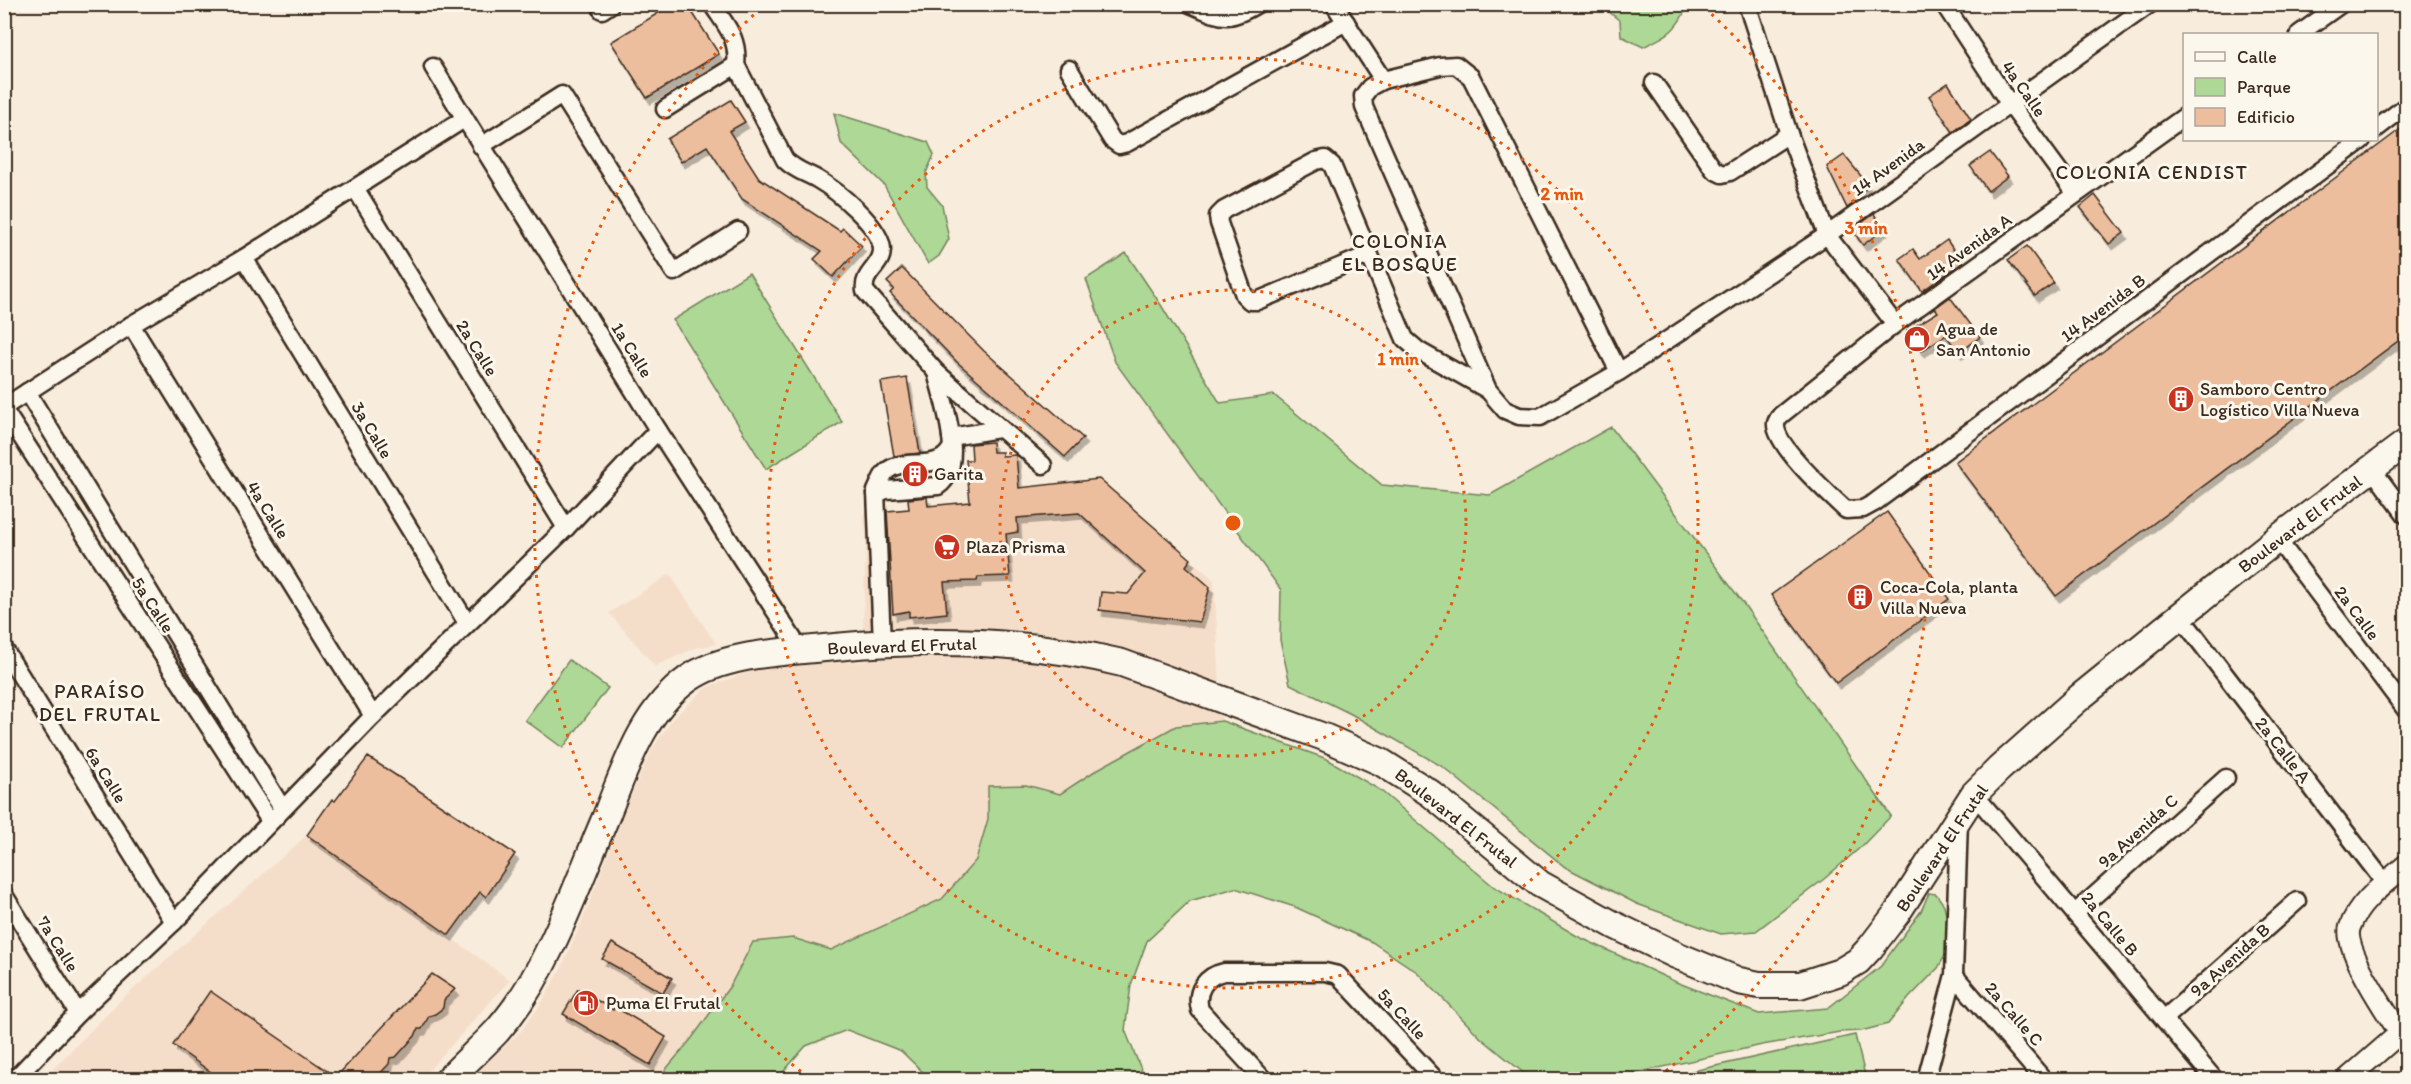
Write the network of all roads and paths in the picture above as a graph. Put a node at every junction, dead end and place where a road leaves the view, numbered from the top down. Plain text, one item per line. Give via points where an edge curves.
1 (712, 4) edge
2 (1190, 4) edge
3 (1257, 4) edge
4 (1334, 4) edge
5 (1747, 4) edge
6 (1944, 4) edge
7 (2150, 4) edge
8 (2341, 4) edge
9 (1346, 22) junction
10 (2301, 33) edge
11 (736, 65) junction
12 (433, 67) dead end
13 (1069, 69) dead end
14 (1383, 80) junction
15 (1654, 83) dead end
16 (2009, 103) junction
17 (2406, 106) edge
18 (665, 109) dead end
19 (2183, 118) edge
20 (464, 119) junction
21 (2378, 127) edge
22 (1790, 134) junction
23 (2361, 141) edge
24 (481, 146) junction
25 (355, 188) junction
26 (2076, 194) junction
27 (738, 231) dead end
28 (1827, 236) junction
29 (1368, 255) junction
30 (244, 258) junction
31 (1895, 324) junction
32 (131, 325) junction
33 (936, 372) junction
34 (1619, 372) junction
35 (1488, 390) junction
36 (27, 392) junction
37 (4, 408) edge
38 (1780, 415) joint
39 (999, 429) junction
40 (658, 430) junction
41 (951, 443) junction
42 (2406, 443) edge
43 (1043, 465) dead end
44 (2372, 469) junction
45 (876, 494) junction
46 (2406, 515) edge
47 (566, 528) junction
48 (2277, 539) junction
49 (2180, 616) junction
50 (467, 623) junction
51 (882, 644) junction
52 (4, 649) edge
53 (801, 651) junction
54 (2406, 710) edge
55 (373, 716) junction
56 (2226, 778) dead end
57 (1974, 794) junction
58 (282, 808) junction
59 (1960, 815) junction
60 (270, 821) junction
61 (2406, 866) edge
62 (2385, 883) junction
63 (4, 895) edge
64 (2297, 901) dead end
65 (2075, 913) junction
66 (174, 922) junction
67 (1954, 975) junction
68 (78, 1013) junction
69 (2163, 1019) junction
70 (2403, 1038) edge
71 (14, 1080) edge
72 (448, 1080) edge
73 (1264, 1080) edge
74 (1436, 1080) edge
75 (1926, 1080) edge
76 (2044, 1080) edge
77 (2215, 1080) edge
78 (2346, 1080) edge

1 - 11 street via 734,39 738,50
2 - 3 street via 1231,17
4 - 9 street
5 - 22 street
6 - 16 street, 4a Calle
7 - 16 street, 14 Avenida
8 - 10 street
9 - 13 street via 1119,145 1112,140
9 - 14 street
11 - 18 street
11 - 33 street via 785,160 849,202 876,231 883,248 881,258 865,279 865,291
12 - 20 street, 1a Calle
14 - 34 street via 1456,65 1471,77
14 - 35 street via 1363,96 1364,107
15 - 22 street via 1714,170 1722,174
16 - 26 street, 4a Calle
16 - 28 street, 14 Avenida
17 - 21 street
19 - 26 street, 14 Avenida A
20 - 24 street, 1a Calle
20 - 25 street
22 - 28 street
23 - 38 street, 14 Avenida B via 1863,509 1846,510 1808,475 1778,434 1776,423
24 - 27 street via 562,95 674,272
24 - 40 street, 1a Calle
25 - 30 street
25 - 47 street, 2a Calle
26 - 31 street, 14 Avenida A
28 - 31 street
28 - 34 street, 14 Avenida
29 - 29 street via 1332,165 1325,159 1316,160 1218,216 1244,295 1250,301
29 - 35 street via 1405,339
30 - 32 street
30 - 50 street, 3a Calle
31 - 38 street, 14 Avenida A
32 - 36 street
32 - 55 street, 4a Calle
33 - 39 street
33 - 41 street
34 - 35 street, 14 Avenida via 1540,417 1519,416 1505,410
36 - 37 street
36 - 58 street, 5a Calle
37 - 60 street, 5a Calle
39 - 41 street
39 - 43 street
40 - 47 street
40 - 53 street, 1a Calle
41 - 45 street via 946,456 886,472
41 - 45 street via 949,474 938,486
42 - 44 main road, Boulevard El Frutal
44 - 46 street
44 - 48 main road, Boulevard El Frutal
45 - 51 street
47 - 50 street
48 - 49 main road, Boulevard El Frutal
48 - 54 street, 2a Calle
49 - 57 main road, Boulevard El Frutal via 2080,697
49 - 62 street, 2a Calle A
50 - 55 street
51 - 53 main road, Boulevard El Frutal
51 - 59 main road, Boulevard El Frutal via 993,643 1090,655 1122,663 1324,737 1382,762 1417,783 1513,863 1570,902 1687,959 1739,981 1759,985 1780,987 1821,980 1858,961 1897,913
52 - 66 street, 6a Calle
53 - 72 main road, Boulevard El Frutal via 712,666 688,678 656,711 636,743 570,904 537,973 499,1029
55 - 58 street
56 - 65 street, 9a Avenida C
57 - 59 main road, Boulevard El Frutal
57 - 65 street, 2a Calle B
58 - 60 street
59 - 67 street
60 - 66 street
61 - 62 street
62 - 70 street via 2355,916 2348,939
63 - 68 street, 7a Calle
64 - 69 street, 9a Avenida B
65 - 69 street, 2a Calle B
66 - 68 street
67 - 75 street
67 - 76 street, 2a Calle C
68 - 71 street
69 - 77 street, 2a Calle B
70 - 78 street
73 - 74 street, 5a Calle via 1204,1016 1198,1004 1200,991 1212,976 1224,972 1338,975

